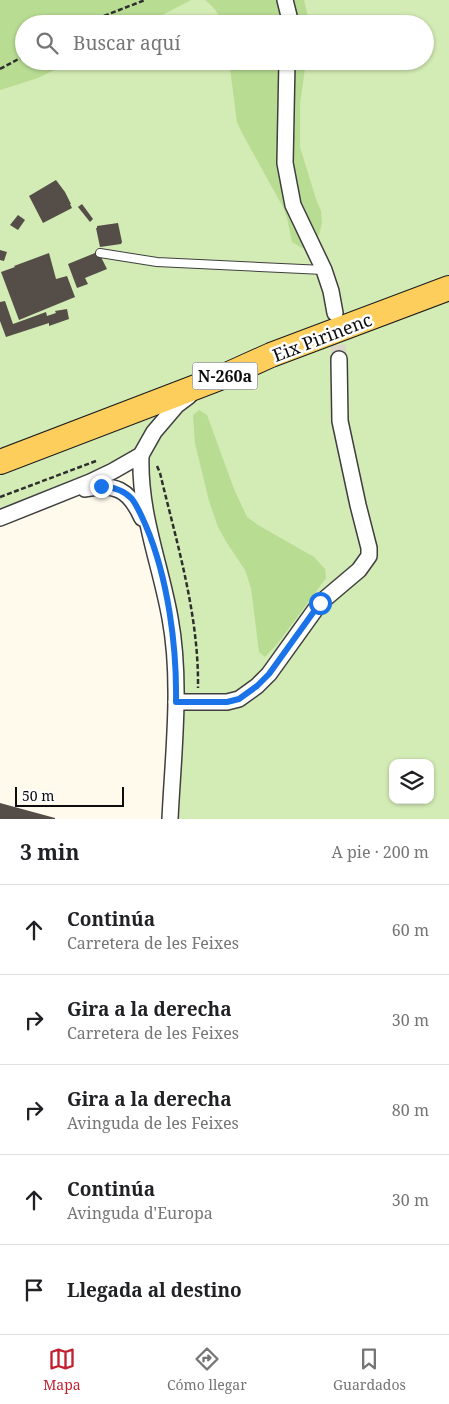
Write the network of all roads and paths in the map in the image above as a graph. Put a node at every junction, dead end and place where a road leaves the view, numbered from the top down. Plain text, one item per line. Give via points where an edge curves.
1 (145, 0) edge
2 (285, 0) edge
3 (106, 15) edge
4 (289, 15) edge
5 (15, 61) edge
6 (0, 69) edge
7 (288, 70) edge
8 (100, 253) dead end
9 (324, 270) junction
10 (449, 288) edge
11 (336, 313) tunnel mouth
12 (339, 359) tunnel mouth
13 (222, 377) junction
14 (141, 455) junction
15 (0, 462) edge
16 (53, 497) junction
17 (0, 518) edge
18 (150, 535) junction
19 (176, 702) junction
20 (170, 819) edge

1 - 3 path
2 - 4 street
5 - 6 path
7 - 9 street via 285,163 293,205
8 - 9 lane via 158,262
9 - 11 street
10 - 13 main road, Eix Pirinenc / N-260a
12 - 19 street via 340,421 369,556 359,570 320,603 257,686 239,699 227,702
13 - 14 street via 177,405 154,432
13 - 15 main road, Eix Pirinenc / N-260a
14 - 16 street
14 - 18 street via 142,496
16 - 17 street
16 - 18 street via 101,486 112,487 131,499
18 - 19 street via 170,619
19 - 20 street

